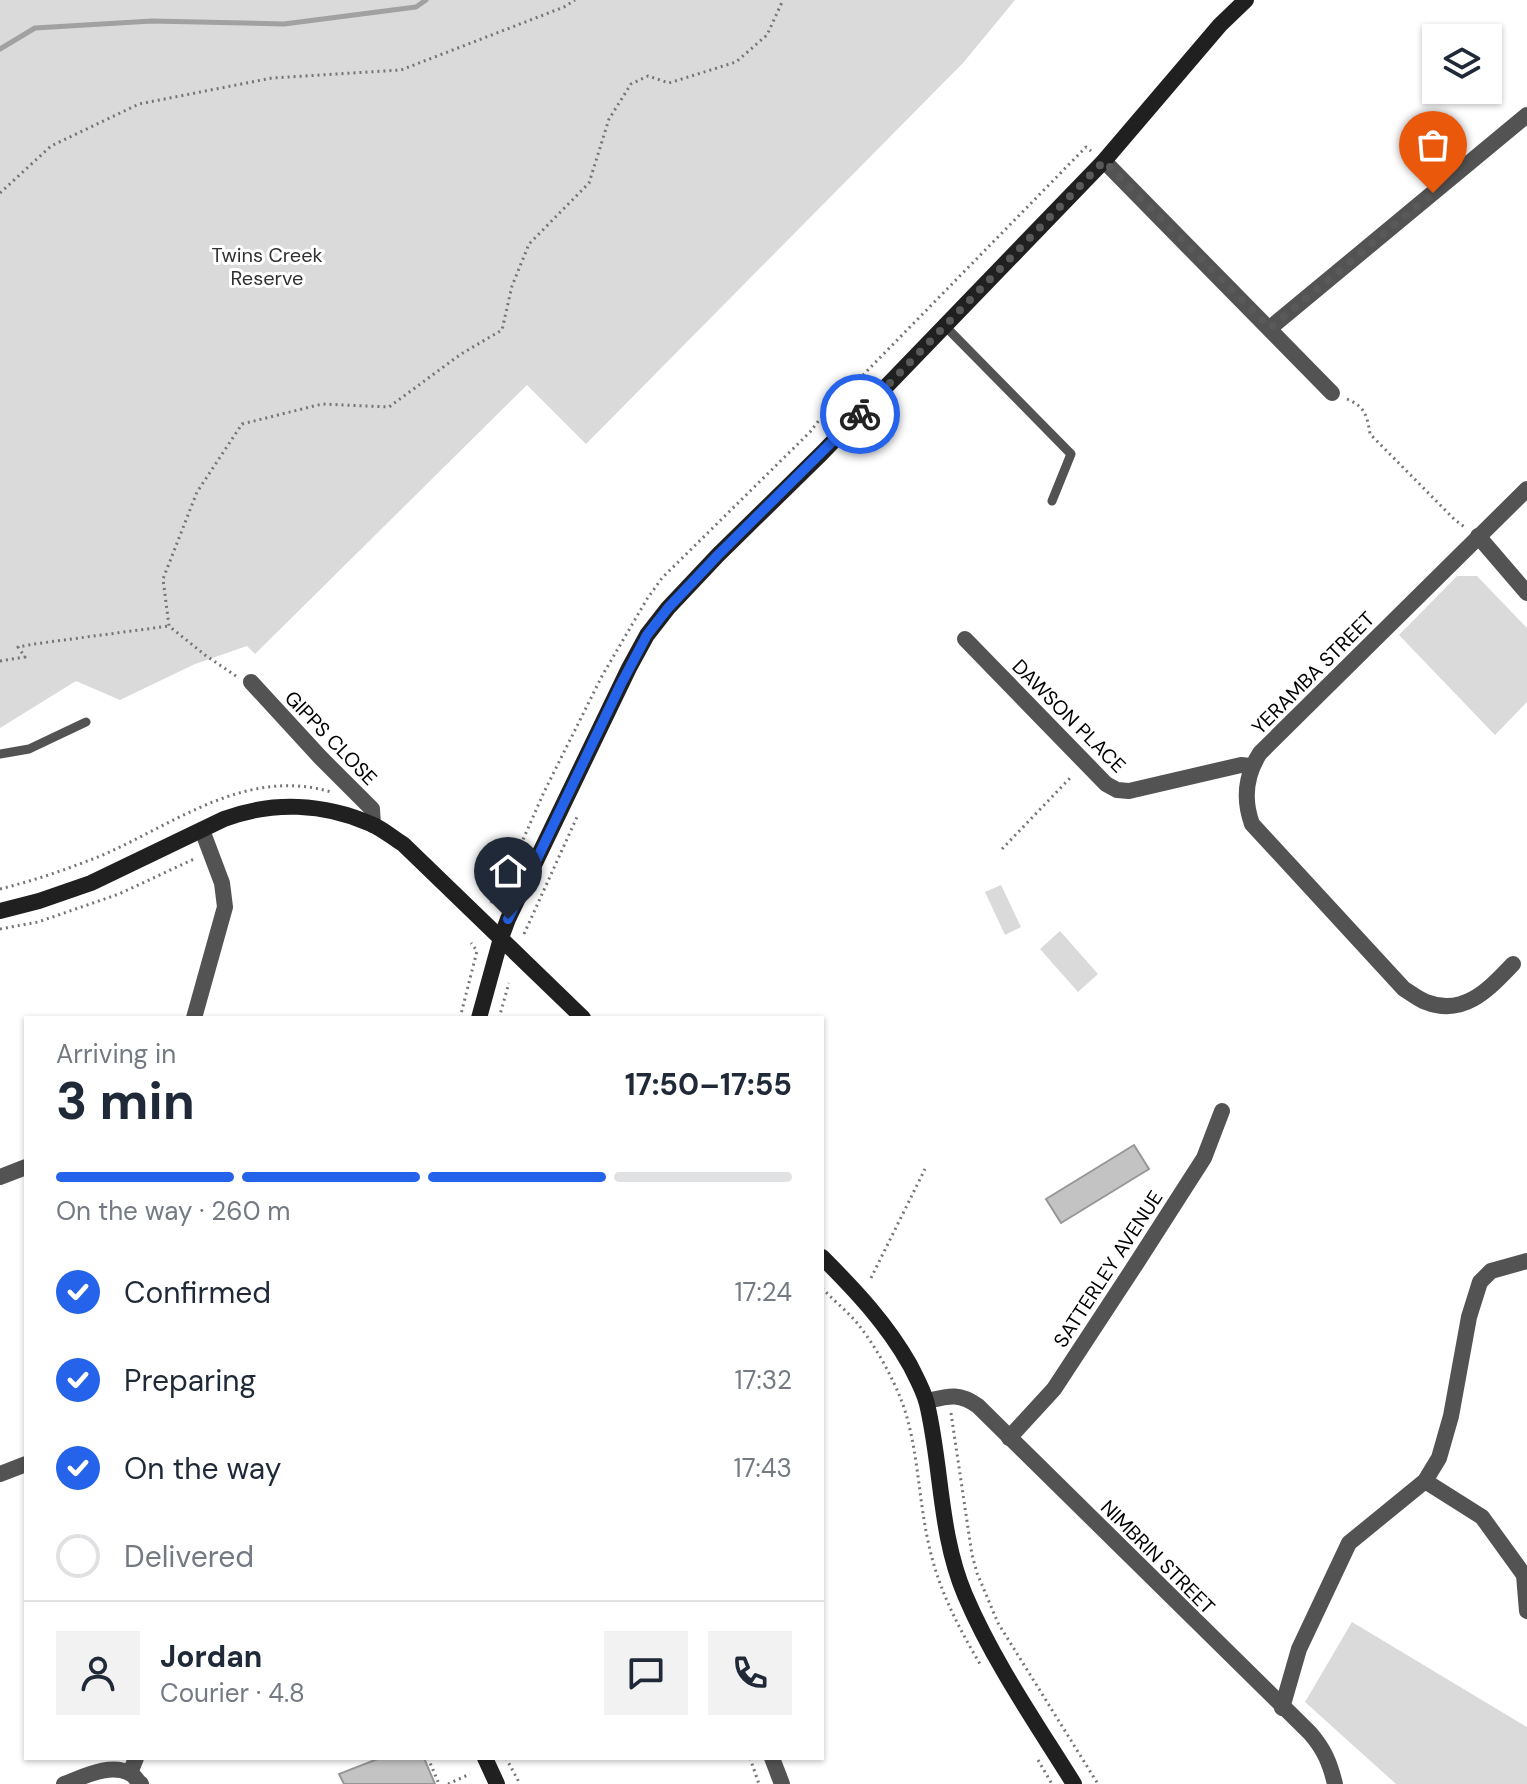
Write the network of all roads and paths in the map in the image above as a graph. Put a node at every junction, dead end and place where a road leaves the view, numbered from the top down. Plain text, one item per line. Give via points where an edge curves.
1 (575, 0) edge
2 (783, 0) edge
3 (1246, 0) edge
4 (1527, 115) edge
5 (1104, 161) junction
6 (0, 193) edge
7 (944, 324) junction
8 (1270, 328) junction
9 (1332, 393) joint
10 (1527, 489) edge
11 (1052, 501) dead end
12 (1478, 536) junction
13 (1527, 593) edge
14 (169, 626) junction
15 (965, 639) dead end
16 (0, 661) edge
17 (251, 682) joint
18 (86, 722) dead end
19 (0, 754) edge
20 (1251, 766) junction
21 (1072, 776) dead end
22 (580, 809) dead end
23 (373, 825) junction
24 (202, 830) junction
25 (1002, 849) dead end
26 (194, 859) dead end
27 (0, 911) edge
28 (0, 929) edge
29 (524, 934) dead end
30 (501, 938) junction
31 (471, 943) dead end
32 (1513, 964) dead end
33 (509, 983) dead end
34 (195, 1016) edge
35 (461, 1016) edge
36 (480, 1016) edge
37 (500, 1016) edge
38 (581, 1016) edge
39 (1222, 1111) dead end
40 (24, 1168) edge
41 (925, 1169) dead end
42 (0, 1177) edge
43 (824, 1259) edge
44 (1527, 1261) edge
45 (871, 1278) dead end
46 (927, 1401) junction
47 (950, 1409) dead end
48 (1009, 1438) junction
49 (24, 1465) edge
50 (0, 1474) edge
51 (1425, 1481) junction
52 (1527, 1611) edge
53 (1282, 1708) junction
54 (429, 1760) edge
55 (486, 1760) edge
56 (507, 1760) edge
57 (751, 1760) edge
58 (773, 1760) edge
59 (135, 1772) edge
60 (470, 1774) dead end
61 (64, 1784) edge
62 (439, 1784) edge
63 (448, 1784) edge
64 (497, 1784) edge
65 (520, 1784) edge
66 (759, 1784) edge
67 (782, 1784) edge
68 (1074, 1784) edge
69 (1098, 1784) edge
70 (1335, 1784) edge

1 - 6 path via 401,70 272,78 139,104 51,146
2 - 14 path via 767,35 736,62 669,83 648,76 631,84 609,119 589,183 529,244 502,330 389,407 322,404 242,424 197,492 163,579
3 - 5 main road
4 - 8 street
5 - 7 main road
5 - 8 street
7 - 11 lane via 1071,454
7 - 30 main road via 647,635
8 - 9 street
9 - 12 path via 1359,405 1370,434 1455,520
10 - 12 street, YERAMBA STREET
12 - 13 street
12 - 20 street, YERAMBA STREET
14 - 16 path via 18,647 25,657
14 - 17 path
15 - 20 street, DAWSON PLACE via 1117,790
17 - 23 street, GIPPS CLOSE via 372,809
18 - 19 lane via 29,749
20 - 32 street, YERAMBA STREET via 1246,790 1252,824 1404,989 1426,1002 1468,1003
21 - 25 path
22 - 29 path
23 - 24 main road via 293,806 246,811
23 - 30 main road via 403,844
24 - 27 main road via 91,883
24 - 34 street via 225,907
26 - 28 path via 119,894 38,922
30 - 36 main road
30 - 38 main road
31 - 35 path via 477,951
33 - 37 path
39 - 48 street, SATTERLEY AVENUE via 1204,1158 1136,1264 1054,1389
40 - 42 street
41 - 45 path
43 - 46 main road via 876,1313
44 - 51 street via 1491,1271 1480,1282 1451,1416 1439,1458
46 - 48 street, NIMBRIN STREET via 968,1399
46 - 68 main road via 949,1544 964,1594
47 - 69 path via 977,1573 998,1623
48 - 53 street, NIMBRIN STREET
49 - 50 street
51 - 52 street via 1482,1517 1524,1575
51 - 53 street via 1349,1543 1299,1649
53 - 70 street, NIMBRIN STREET via 1320,1745
54 - 62 path
55 - 64 main road
56 - 65 path
57 - 66 path
58 - 67 street
59 - 61 street via 97,1771
60 - 63 path

